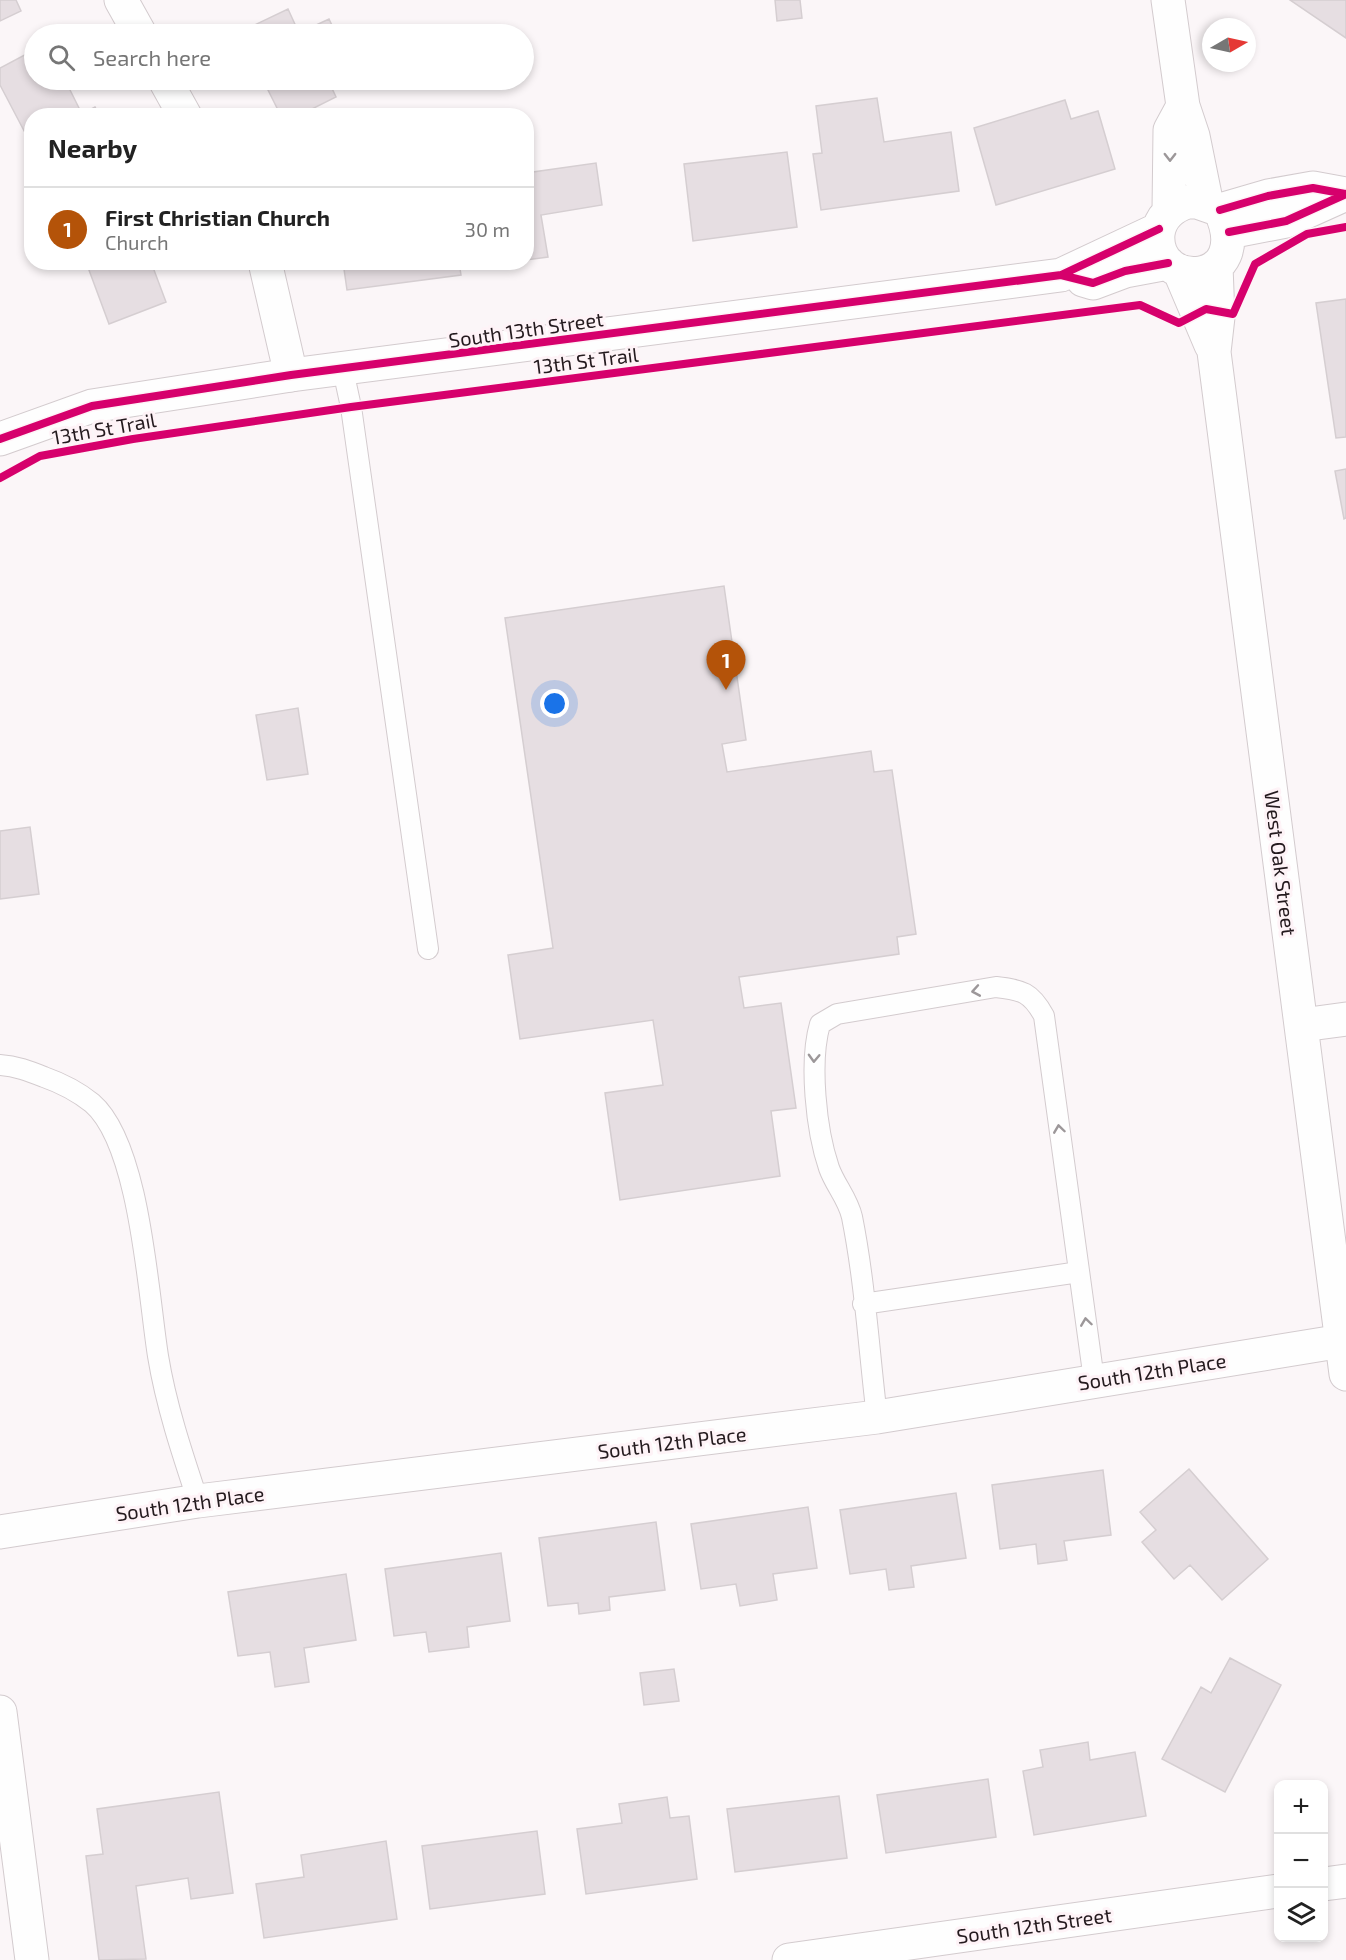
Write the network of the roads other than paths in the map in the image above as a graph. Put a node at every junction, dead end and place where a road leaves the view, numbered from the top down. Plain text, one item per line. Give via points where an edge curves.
1 (121, 0) edge
2 (1168, 0) edge
3 (134, 24) edge
4 (171, 90) edge
5 (1183, 106) junction
6 (181, 108) edge
7 (1346, 194) edge
8 (1218, 216) junction
9 (1164, 220) junction
10 (1216, 266) junction
11 (1174, 268) junction
12 (267, 270) edge
13 (1061, 275) junction
14 (1214, 352) junction
15 (343, 370) junction
16 (291, 375) junction
17 (0, 440) edge
18 (428, 949) dead end
19 (1346, 1019) edge
20 (1302, 1025) junction
21 (0, 1065) edge
22 (1079, 1272) junction
23 (864, 1304) junction
24 (1342, 1341) junction
25 (1346, 1374) edge
26 (1094, 1380) junction
27 (877, 1417) junction
28 (198, 1501) junction
29 (0, 1532) edge
30 (0, 1712) edge
31 (1346, 1881) edge
32 (1328, 1883) edge
33 (1274, 1892) edge
34 (32, 1960) edge
35 (789, 1960) edge

1 - 3 street
2 - 5 street
4 - 6 street
5 - 8 street
5 -> 9 street via 1170,130
7 - 8 street via 1286,221
8 - 9 street via 1187,202
8 - 10 street via 1229,245
9 - 11 street via 1161,253
9 - 13 street, South 13th Street
10 - 11 street via 1199,274
10 - 14 street, West Oak Street via 1218,317
11 - 13 street, South 13th Street via 1125,271 1093,283
11 - 14 street, West Oak Street
12 - 16 street
13 - 15 street, South 13th Street
14 - 20 street, West Oak Street
15 - 16 street, South 13th Street
15 - 18 lane
16 - 17 street, South 13th Street via 92,406
19 - 20 street
20 - 24 street, West Oak Street
21 - 28 lane via 15,1066 64,1084 93,1104 114,1136 132,1186 159,1358 176,1433
22 - 23 lane
22 -> 23 lane via 1044,1016 1035,999 1017,989 996,987 837,1014 820,1024 813,1063 825,1150 851,1215
26 -> 22 lane
23 - 27 lane
24 - 25 street, West Oak Street
24 - 26 street, South 12th Place
26 - 27 street, South 12th Place
27 - 28 street, South 12th Place
28 - 29 street, South 12th Place
30 - 34 street
31 - 32 street
33 - 35 street, South 12th Street

